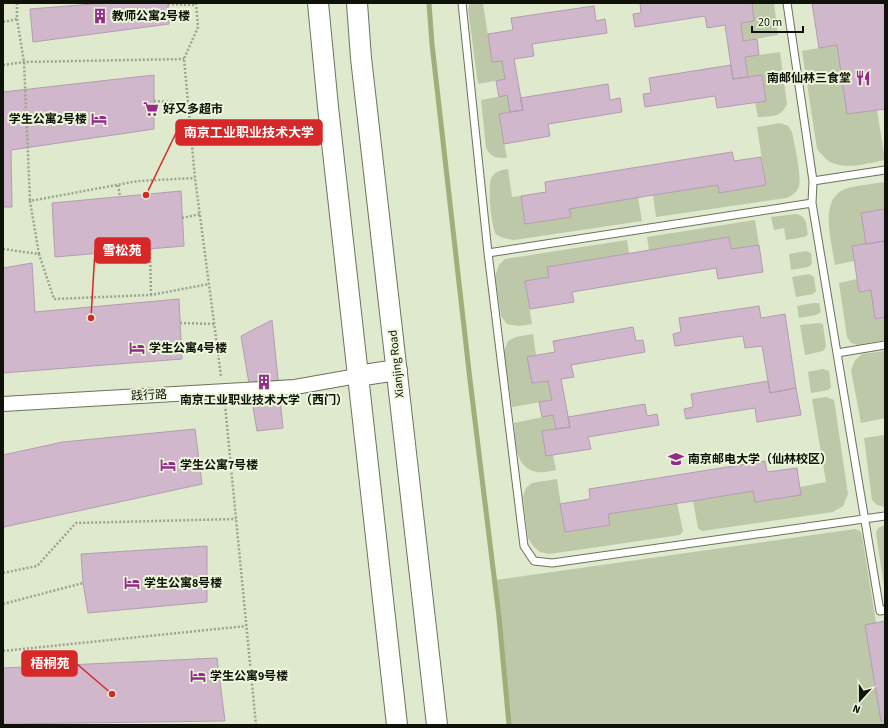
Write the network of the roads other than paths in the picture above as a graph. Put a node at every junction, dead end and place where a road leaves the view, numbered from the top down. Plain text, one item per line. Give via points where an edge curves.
1 (318, 3) edge
2 (357, 3) edge
3 (462, 3) edge
4 (788, 3) edge
5 (885, 170) edge
6 (813, 181) junction
7 (812, 203) junction
8 (488, 254) junction
9 (885, 345) edge
10 (837, 353) junction
11 (397, 370) junction
12 (357, 376) junction
13 (3, 404) edge
14 (885, 516) edge
15 (866, 519) junction
16 (885, 610) edge
17 (396, 725) edge
18 (437, 725) edge

1 - 12 main road
2 - 11 main road, Xianjing Road
3 - 8 lane
4 - 6 lane
5 - 6 lane
6 - 7 lane
7 - 8 lane
7 - 10 lane
8 - 15 lane via 524,546 534,561 552,563
9 - 10 lane
10 - 15 lane
11 - 12 main road
11 - 18 main road, Xianjing Road
12 - 13 street, 践行路 via 295,387
12 - 17 main road
14 - 15 lane
15 - 16 lane via 880,611

